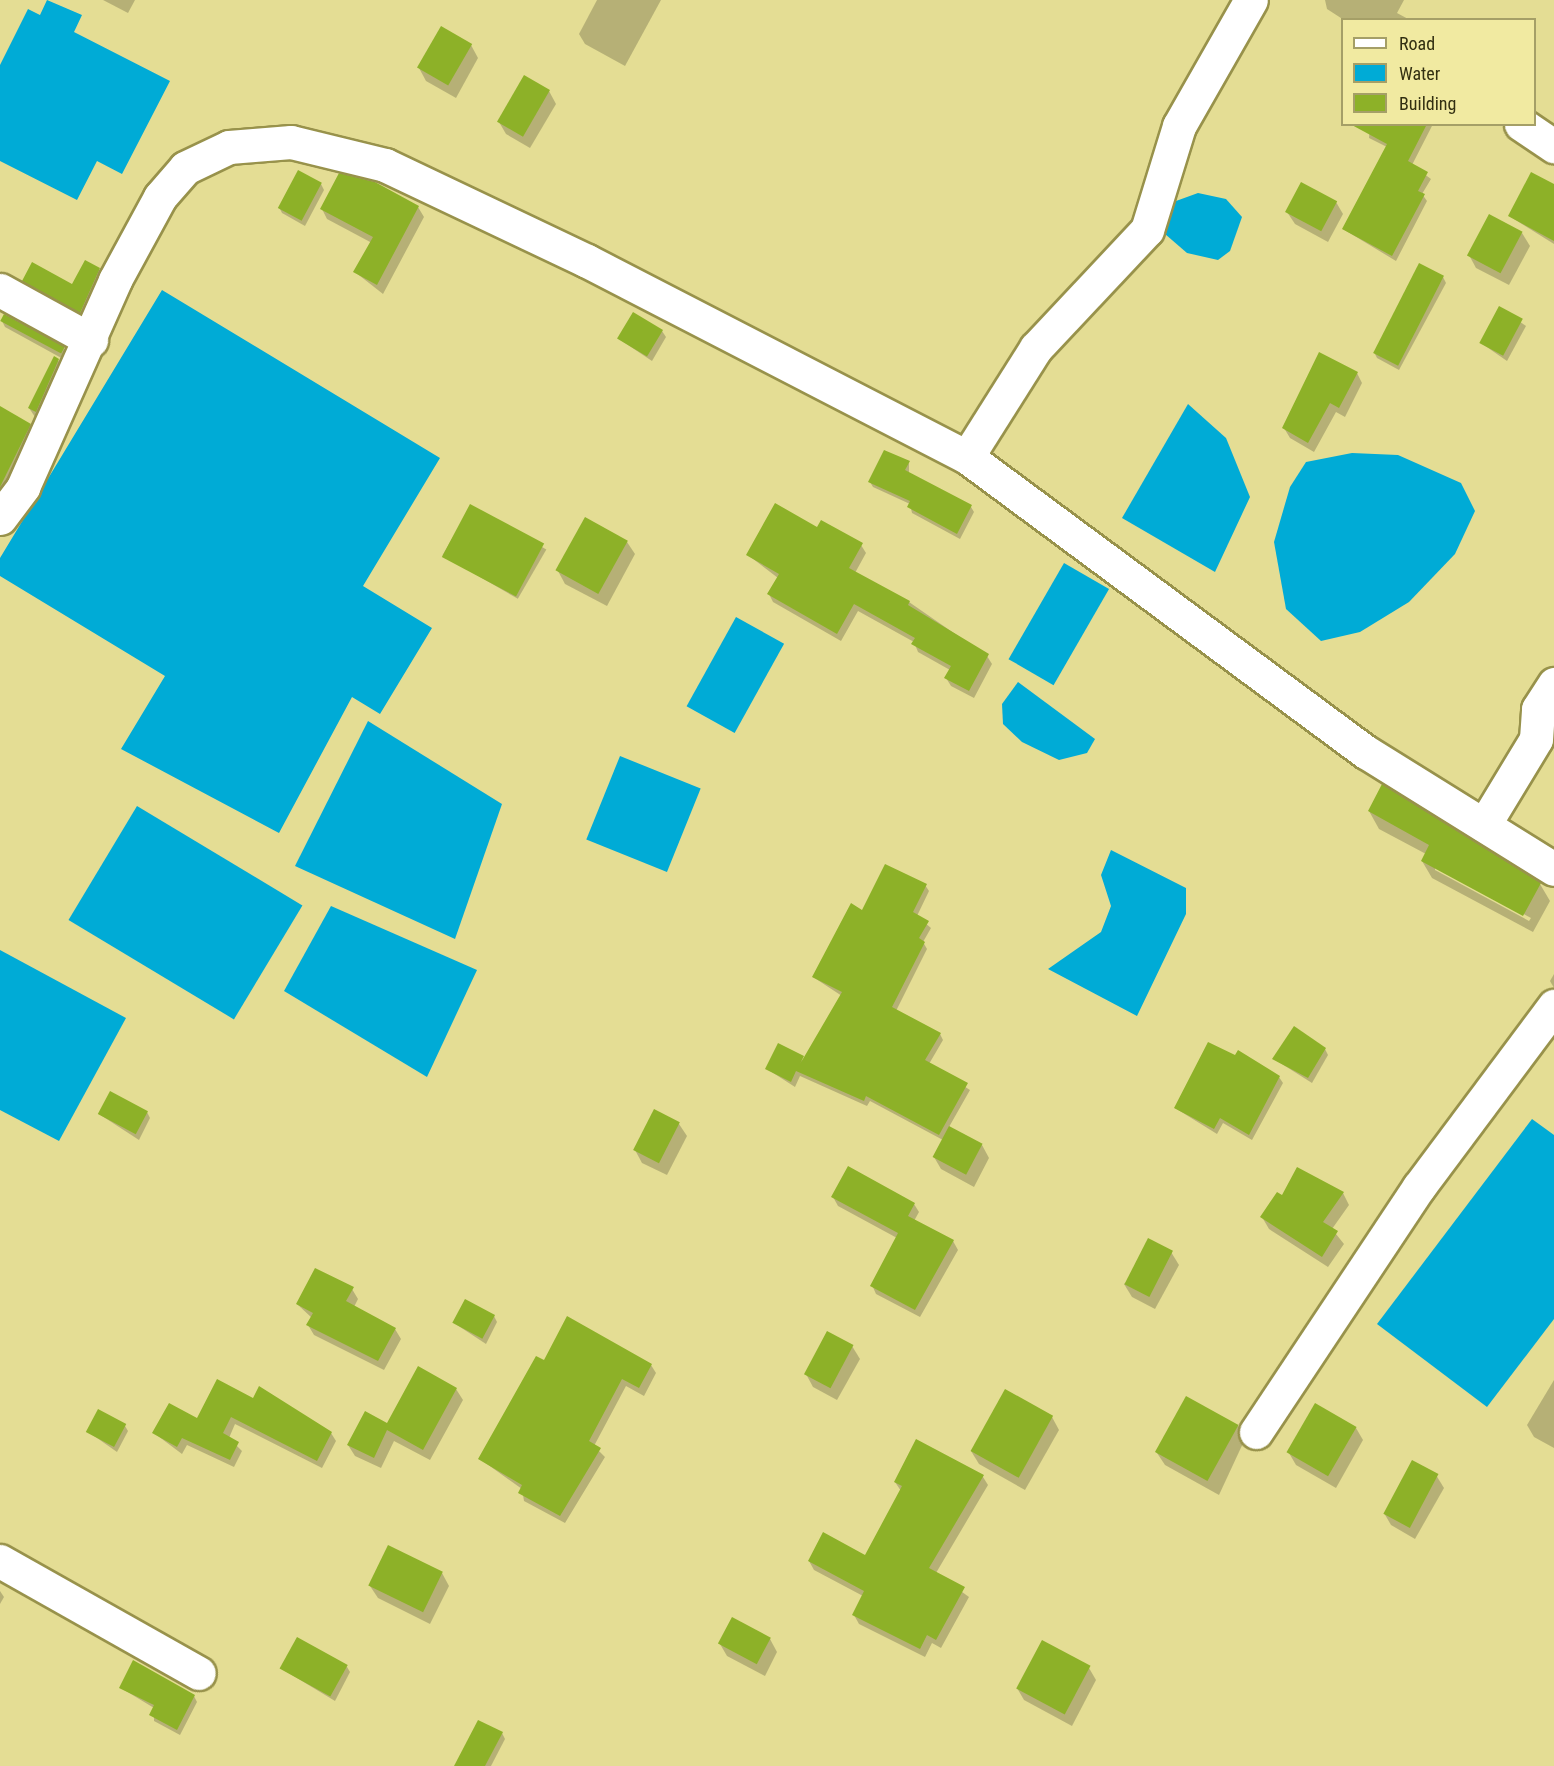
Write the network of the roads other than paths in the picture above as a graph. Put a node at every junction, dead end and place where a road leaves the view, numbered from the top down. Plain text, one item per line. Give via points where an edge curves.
1 (1251, 0) edge
2 (1524, 126) edge
3 (1554, 146) edge
4 (0, 290) edge
5 (91, 340) junction
6 (968, 457) junction
7 (0, 518) edge
8 (1554, 684) edge
9 (1484, 825) junction
10 (1554, 869) edge
11 (1554, 1006) edge
12 (1256, 1432) dead end
13 (0, 1561) edge
14 (199, 1673) dead end

1 - 6 street via 1179,126 1147,230 1036,348
2 - 3 street
4 - 5 street
5 - 6 street via 160,196 185,168 229,147 291,142 385,165 587,261
5 - 7 street via 23,487
6 - 9 street via 1366,753
8 - 9 street via 1538,709 1536,739
9 - 10 street
11 - 12 street via 1419,1187
13 - 14 street

